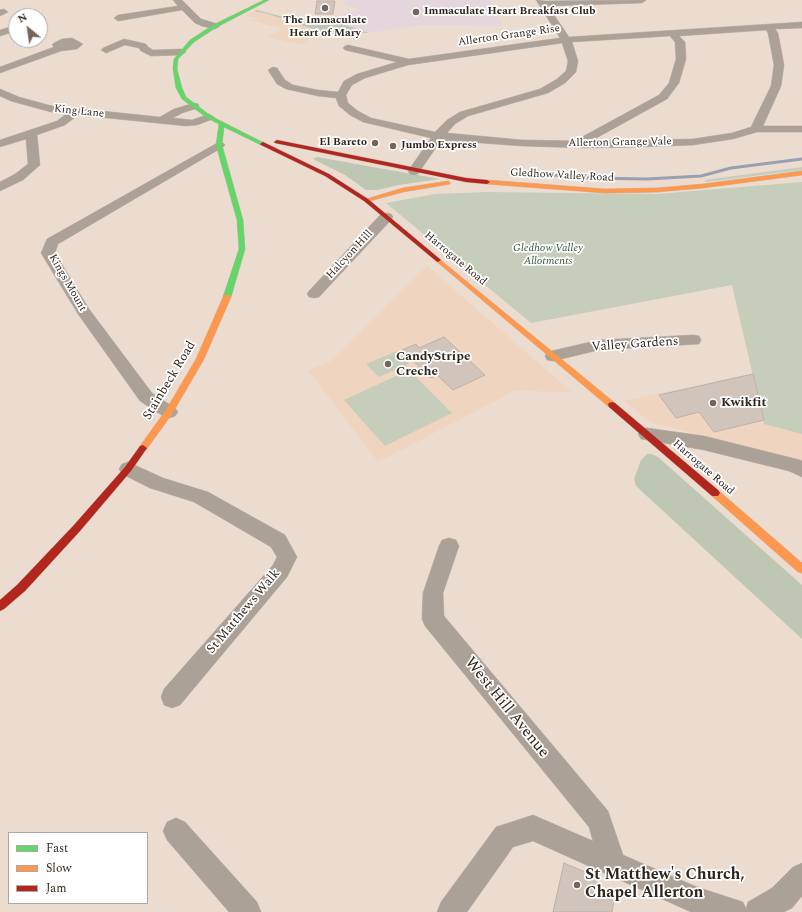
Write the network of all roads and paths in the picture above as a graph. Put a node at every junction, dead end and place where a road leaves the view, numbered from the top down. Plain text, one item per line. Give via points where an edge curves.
1 (177, 0) edge
2 (267, 0) edge
3 (642, 0) edge
4 (541, 2) edge
5 (185, 7) junction
6 (118, 18) dead end
7 (802, 25) edge
8 (215, 26) junction
9 (768, 27) junction
10 (672, 33) junction
11 (566, 40) junction
12 (60, 48) dead end
13 (348, 48) dead end
14 (106, 50) dead end
15 (181, 52) junction
16 (407, 62) junction
17 (0, 70) edge
18 (273, 70) dead end
19 (0, 92) edge
20 (341, 95) junction
21 (194, 106) junction
22 (76, 112) junction
23 (209, 117) junction
24 (161, 121) junction
25 (222, 124) junction
26 (756, 129) junction
27 (802, 129) edge
28 (31, 135) junction
29 (438, 136) junction
30 (258, 142) junction
31 (0, 144) edge
32 (219, 145) junction
33 (585, 145) junction
34 (323, 152) junction
35 (295, 160) junction
36 (414, 171) junction
37 (802, 173) edge
38 (466, 180) junction
39 (0, 187) edge
40 (366, 200) junction
41 (386, 217) junction
42 (314, 294) dead end
43 (693, 340) dead end
44 (553, 356) junction
45 (169, 412) junction
46 (647, 434) junction
47 (128, 469) junction
48 (802, 470) edge
49 (449, 546) dead end
50 (802, 569) edge
51 (21, 588) junction
52 (0, 595) edge
53 (0, 606) edge
54 (172, 697) dead end
55 (176, 831) dead end
56 (613, 863) junction
57 (802, 876) edge
58 (247, 912) edge
59 (451, 912) edge
60 (733, 912) edge
61 (758, 912) edge

1 - 5 street
2 - 8 street
3 - 4 street
4 - 11 street
5 - 6 street
5 - 8 street via 201,23
7 - 9 street, Allerton Grange Rise
8 - 15 street via 192,41
9 - 10 street, Allerton Grange Rise
9 - 26 street via 773,33 779,65 776,86
10 - 11 street, Allerton Grange Rise
10 - 33 street via 680,42 681,59 674,82 663,98 586,138
11 - 16 street, Allerton Grange Rise
11 - 29 street via 573,61 571,72 561,81 544,91 464,114 451,122
12 - 17 street
13 - 16 street
14 - 15 street via 124,42 143,46 151,53
15 - 21 street, Harrogate Road via 176,59 175,69 179,88 184,98
16 - 20 street, Allerton Grange Rise via 361,76 348,83
18 - 20 street via 281,82 290,87
19 - 22 street, King Lane via 50,109
20 - 29 street via 343,104 367,120
21 - 23 street, Harrogate Road
21 - 24 street via 178,111
22 - 24 street, King Lane
22 - 28 street via 61,123
23 - 24 street, King Lane via 193,122
23 - 25 street, Harrogate Road
25 - 30 street, Harrogate Road
25 - 32 street, Stainbeck Road
26 - 27 street, Allerton Grange Vale
26 - 33 street, Allerton Grange Vale via 733,136 693,142
28 - 31 street
28 - 39 street via 34,165
29 - 33 street, Allerton Grange Vale
29 - 36 street
30 - 34 street, Gledhow Valley Road via 279,142
30 - 35 street, Harrogate Road
32 - 45 street, Stainbeck Road via 240,220 242,249 225,305 200,359
32 - 45 street, Kings Mount via 52,242 48,253 83,311 146,397
34 - 35 street, Gledhow Valley Road via 308,154
34 - 36 street, Gledhow Valley Road
35 - 40 street, Harrogate Road via 327,175
36 - 38 street, Gledhow Valley Road
37 - 38 street, Gledhow Valley Road via 657,190 605,191
38 - 40 street via 403,190
40 - 41 street, Harrogate Road
41 - 42 street, Halcyon Hill
41 - 44 street, Harrogate Road
43 - 44 street, Valley Gardens via 599,345
44 - 46 street, Harrogate Road
45 - 47 street, Stainbeck Road
46 - 48 street via 704,443 794,465
46 - 50 street, Harrogate Road
47 - 51 street, Stainbeck Road
47 - 54 street, St Matthews Walk via 157,483 201,497 278,541 288,557 280,571
49 - 56 street, West Hill Avenue via 434,593 433,619 599,820
51 - 52 street, Stainbeck Road
51 - 53 street
55 - 58 street
56 - 59 street via 533,828 505,836
56 - 60 street via 695,900
57 - 61 street via 782,898

